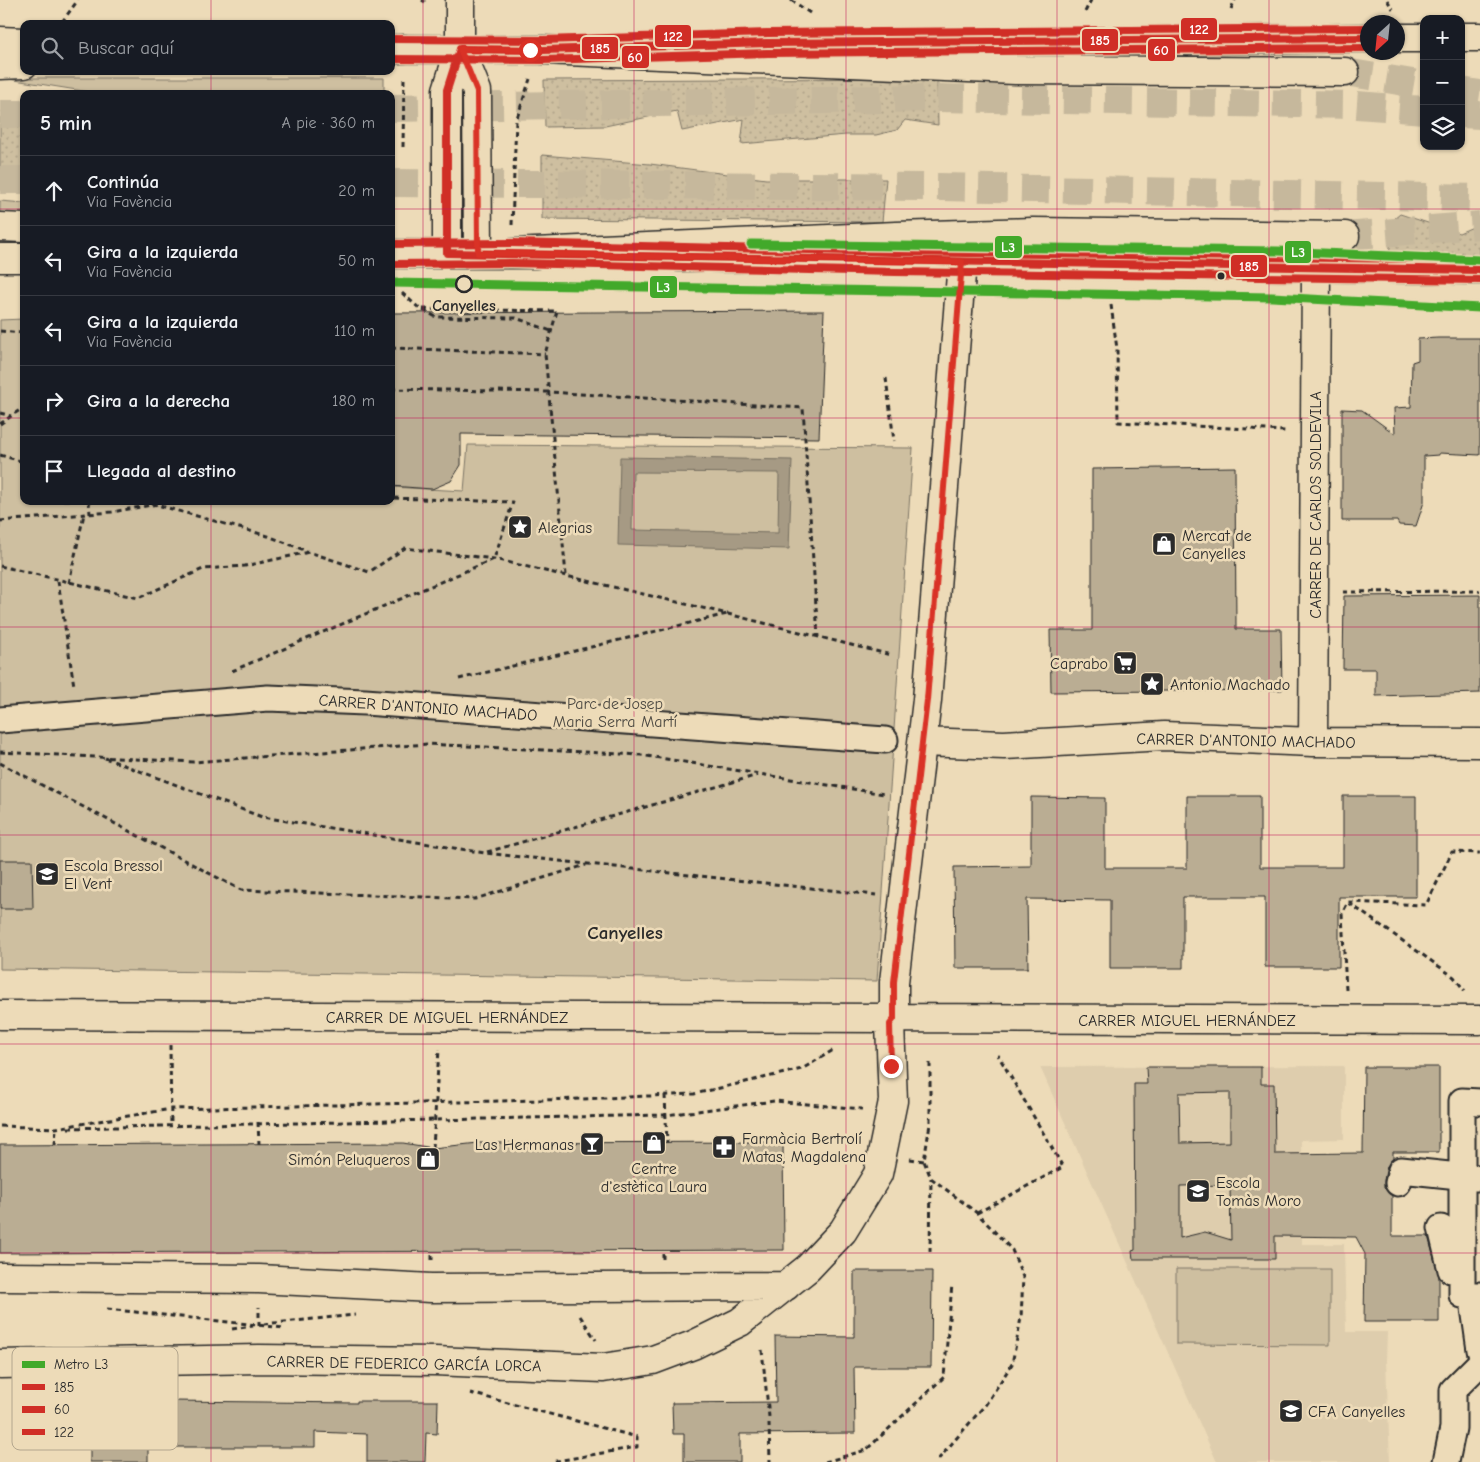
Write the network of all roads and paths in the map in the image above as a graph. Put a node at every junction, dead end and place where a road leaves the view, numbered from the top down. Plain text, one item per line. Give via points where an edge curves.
1 (78, 0) edge
2 (460, 0) edge
3 (791, 0) edge
4 (1091, 0) edge
5 (1235, 0) edge
6 (1388, 0) edge
7 (1231, 9) dead end
8 (1393, 9) dead end
9 (1085, 12) dead end
10 (814, 15) dead end
11 (63, 20) edge
12 (1480, 37) edge
13 (1360, 38) edge
14 (1405, 38) edge
15 (1420, 38) edge
16 (1465, 38) edge
17 (0, 41) edge
18 (20, 42) edge
19 (460, 49) junction
20 (543, 50) junction
21 (398, 56) edge
22 (20, 64) edge
23 (0, 65) edge
24 (1345, 72) tunnel mouth
25 (530, 78) dead end
26 (403, 147) dead end
27 (512, 225) dead end
28 (0, 227) edge
29 (20, 228) edge
30 (1345, 236) tunnel mouth
31 (447, 252) junction
32 (478, 253) junction
33 (512, 253) junction
34 (395, 254) edge
35 (0, 258) edge
36 (20, 258) edge
37 (962, 262) junction
38 (1316, 268) junction
39 (1480, 270) edge
40 (402, 293) dead end
41 (1111, 304) dead end
42 (420, 309) junction
43 (0, 331) edge
44 (551, 331) junction
45 (20, 333) edge
46 (395, 348) edge
47 (545, 354) junction
48 (886, 378) dead end
49 (395, 389) edge
50 (549, 392) junction
51 (20, 410) edge
52 (0, 413) edge
53 (11, 416) junction
54 (0, 424) edge
55 (1291, 432) dead end
56 (894, 441) dead end
57 (0, 455) edge
58 (20, 461) edge
59 (395, 498) edge
60 (89, 505) edge
61 (144, 505) edge
62 (153, 505) edge
63 (84, 514) junction
64 (90, 514) junction
65 (0, 521) edge
66 (309, 552) junction
67 (494, 559) junction
68 (0, 566) edge
69 (566, 575) junction
70 (58, 581) junction
71 (69, 583) junction
72 (1480, 591) edge
73 (1342, 592) dead end
74 (728, 614) junction
75 (818, 637) junction
76 (891, 655) dead end
77 (229, 673) dead end
78 (451, 681) dead end
79 (77, 714) junction
80 (0, 720) edge
81 (885, 740) dead end
82 (922, 742) junction
83 (1313, 742) junction
84 (1480, 743) edge
85 (0, 752) edge
86 (102, 757) junction
87 (0, 762) edge
88 (761, 774) junction
89 (884, 794) dead end
90 (484, 853) junction
91 (1480, 853) edge
92 (589, 864) junction
93 (876, 895) dead end
94 (1348, 902) junction
95 (1346, 993) dead end
96 (1467, 994) dead end
97 (0, 1015) edge
98 (894, 1019) junction
99 (1480, 1020) edge
100 (170, 1046) dead end
101 (439, 1049) dead end
102 (835, 1049) dead end
103 (998, 1055) dead end
104 (930, 1063) dead end
105 (665, 1095) junction
106 (434, 1102) junction
107 (1480, 1102) edge
108 (171, 1109) junction
109 (872, 1110) dead end
110 (666, 1115) junction
111 (434, 1119) junction
112 (258, 1122) junction
113 (171, 1125) junction
114 (0, 1126) edge
115 (56, 1128) junction
116 (667, 1143) dead end
117 (259, 1144) dead end
118 (55, 1145) dead end
119 (433, 1148) dead end
120 (931, 1178) junction
121 (1471, 1178) edge
122 (1398, 1183) dead end
123 (977, 1213) junction
124 (1442, 1228) dead end
125 (930, 1252) dead end
126 (1462, 1270) junction
127 (0, 1278) edge
128 (952, 1284) dead end
129 (786, 1286) junction
130 (1480, 1295) edge
131 (1480, 1304) edge
132 (259, 1306) dead end
133 (106, 1309) dead end
134 (356, 1315) dead end
135 (580, 1315) dead end
136 (259, 1325) junction
137 (231, 1329) dead end
138 (288, 1329) dead end
139 (259, 1334) dead end
140 (602, 1348) dead end
141 (762, 1350) dead end
142 (1480, 1350) edge
143 (178, 1361) edge
144 (1480, 1363) edge
145 (462, 1391) dead end
146 (769, 1417) dead end
147 (768, 1423) dead end
148 (551, 1462) edge
149 (770, 1462) edge
150 (825, 1462) edge
151 (936, 1462) edge
152 (1446, 1462) edge

1 - 11 path
2 - 19 main road
3 - 10 path
4 - 9 path
5 - 7 path
6 - 8 path
12 - 16 main road
13 - 20 main road via 768,43
14 - 15 main road
17 - 18 main road
19 - 20 main road
19 - 21 main road
19 - 31 main road via 448,90
19 - 32 main road via 477,91
20 - 24 main road via 1014,70
21 - 26 path
22 - 23 main road
25 - 27 path via 516,121
28 - 29 main road
30 - 33 main road via 1034,232
31 - 32 main road
31 - 34 main road
32 - 33 main road
33 - 37 main road
35 - 36 main road
37 - 38 main road
37 - 82 main road, CARRER DE FEDERICO GARCÍA LORCA
38 - 39 main road
38 - 83 main road, CARRER DE CARLOS SOLDEVILA
40 - 42 path
41 - 55 path via 1117,349 1118,422
42 - 44 path via 436,317 516,318
42 - 44 path via 557,312
43 - 45 path
44 - 47 path
46 - 47 path
47 - 50 path
48 - 56 path
49 - 50 path
50 - 69 path
50 - 75 path via 802,408
51 - 53 path
52 - 53 path
53 - 54 path
57 - 58 path
59 - 67 path via 513,502
60 - 64 path
61 - 64 path
62 - 66 path via 268,536
63 - 64 path
63 - 65 path
63 - 71 path
66 - 67 path via 370,572 405,548
66 - 71 path via 245,566 203,569 138,598
67 - 69 path
67 - 77 path
68 - 70 path
69 - 74 path
70 - 71 path
70 - 79 path
72 - 73 path
74 - 75 path
74 - 78 path
75 - 76 path
79 - 80 street, CARRER D'ANTONIO MACHADO
79 - 81 street, CARRER D'ANTONIO MACHADO via 268,698
82 - 83 main road, CARRER D'ANTONIO MACHADO via 1004,746 1164,736
82 - 98 main road, CARRER DE FEDERICO GARCÍA LORCA via 894,982
83 - 84 main road, CARRER D'ANTONIO MACHADO
85 - 86 path
86 - 88 path via 193,762 427,744 641,755
86 - 90 path via 262,818
87 - 92 path via 241,890 475,899
88 - 89 path
88 - 90 path
90 - 92 path
91 - 94 path via 1452,852 1426,905
92 - 93 path
94 - 95 path via 1342,914
94 - 96 path via 1454,977
97 - 98 main road, CARRER DE MIGUEL HERNÁNDEZ
98 - 99 main road, CARRER MIGUEL HERNÁNDEZ
98 - 129 main road, CARRER DE FEDERICO GARCÍA LORCA via 890,1024 893,1101 878,1174 843,1231
100 - 108 path
101 - 106 path
102 - 105 path via 802,1069 694,1094
103 - 123 path via 1063,1167
104 - 120 path via 930,1124 924,1161
105 - 106 path
105 - 110 path
106 - 108 path
106 - 111 path
107 - 121 street via 1462,1101
108 - 113 path
108 - 115 path
109 - 110 path via 774,1100
110 - 111 path
110 - 116 path
111 - 112 path
111 - 119 path
112 - 113 path
112 - 117 path
113 - 115 path
114 - 115 path
115 - 118 path
120 - 123 path
120 - 125 path
121 - 122 street via 1401,1170
121 - 126 street
123 - 151 path via 1012,1250 1023,1277 1021,1318 1012,1364 986,1404
124 - 126 street via 1451,1270
126 - 130 street via 1462,1295
127 - 129 main road via 259,1279 431,1288
128 - 150 path via 944,1376 866,1450
129 - 143 main road, CARRER DE FEDERICO GARCÍA LORCA via 740,1322 693,1346 653,1360 603,1368 435,1361
131 - 142 street via 1474,1308
132 - 136 path
133 - 136 path
134 - 136 path
135 - 140 path
136 - 137 path
136 - 138 path
136 - 139 path
141 - 146 path
144 - 152 street via 1453,1390 1453,1428
145 - 148 path via 637,1437 636,1447
147 - 149 path

